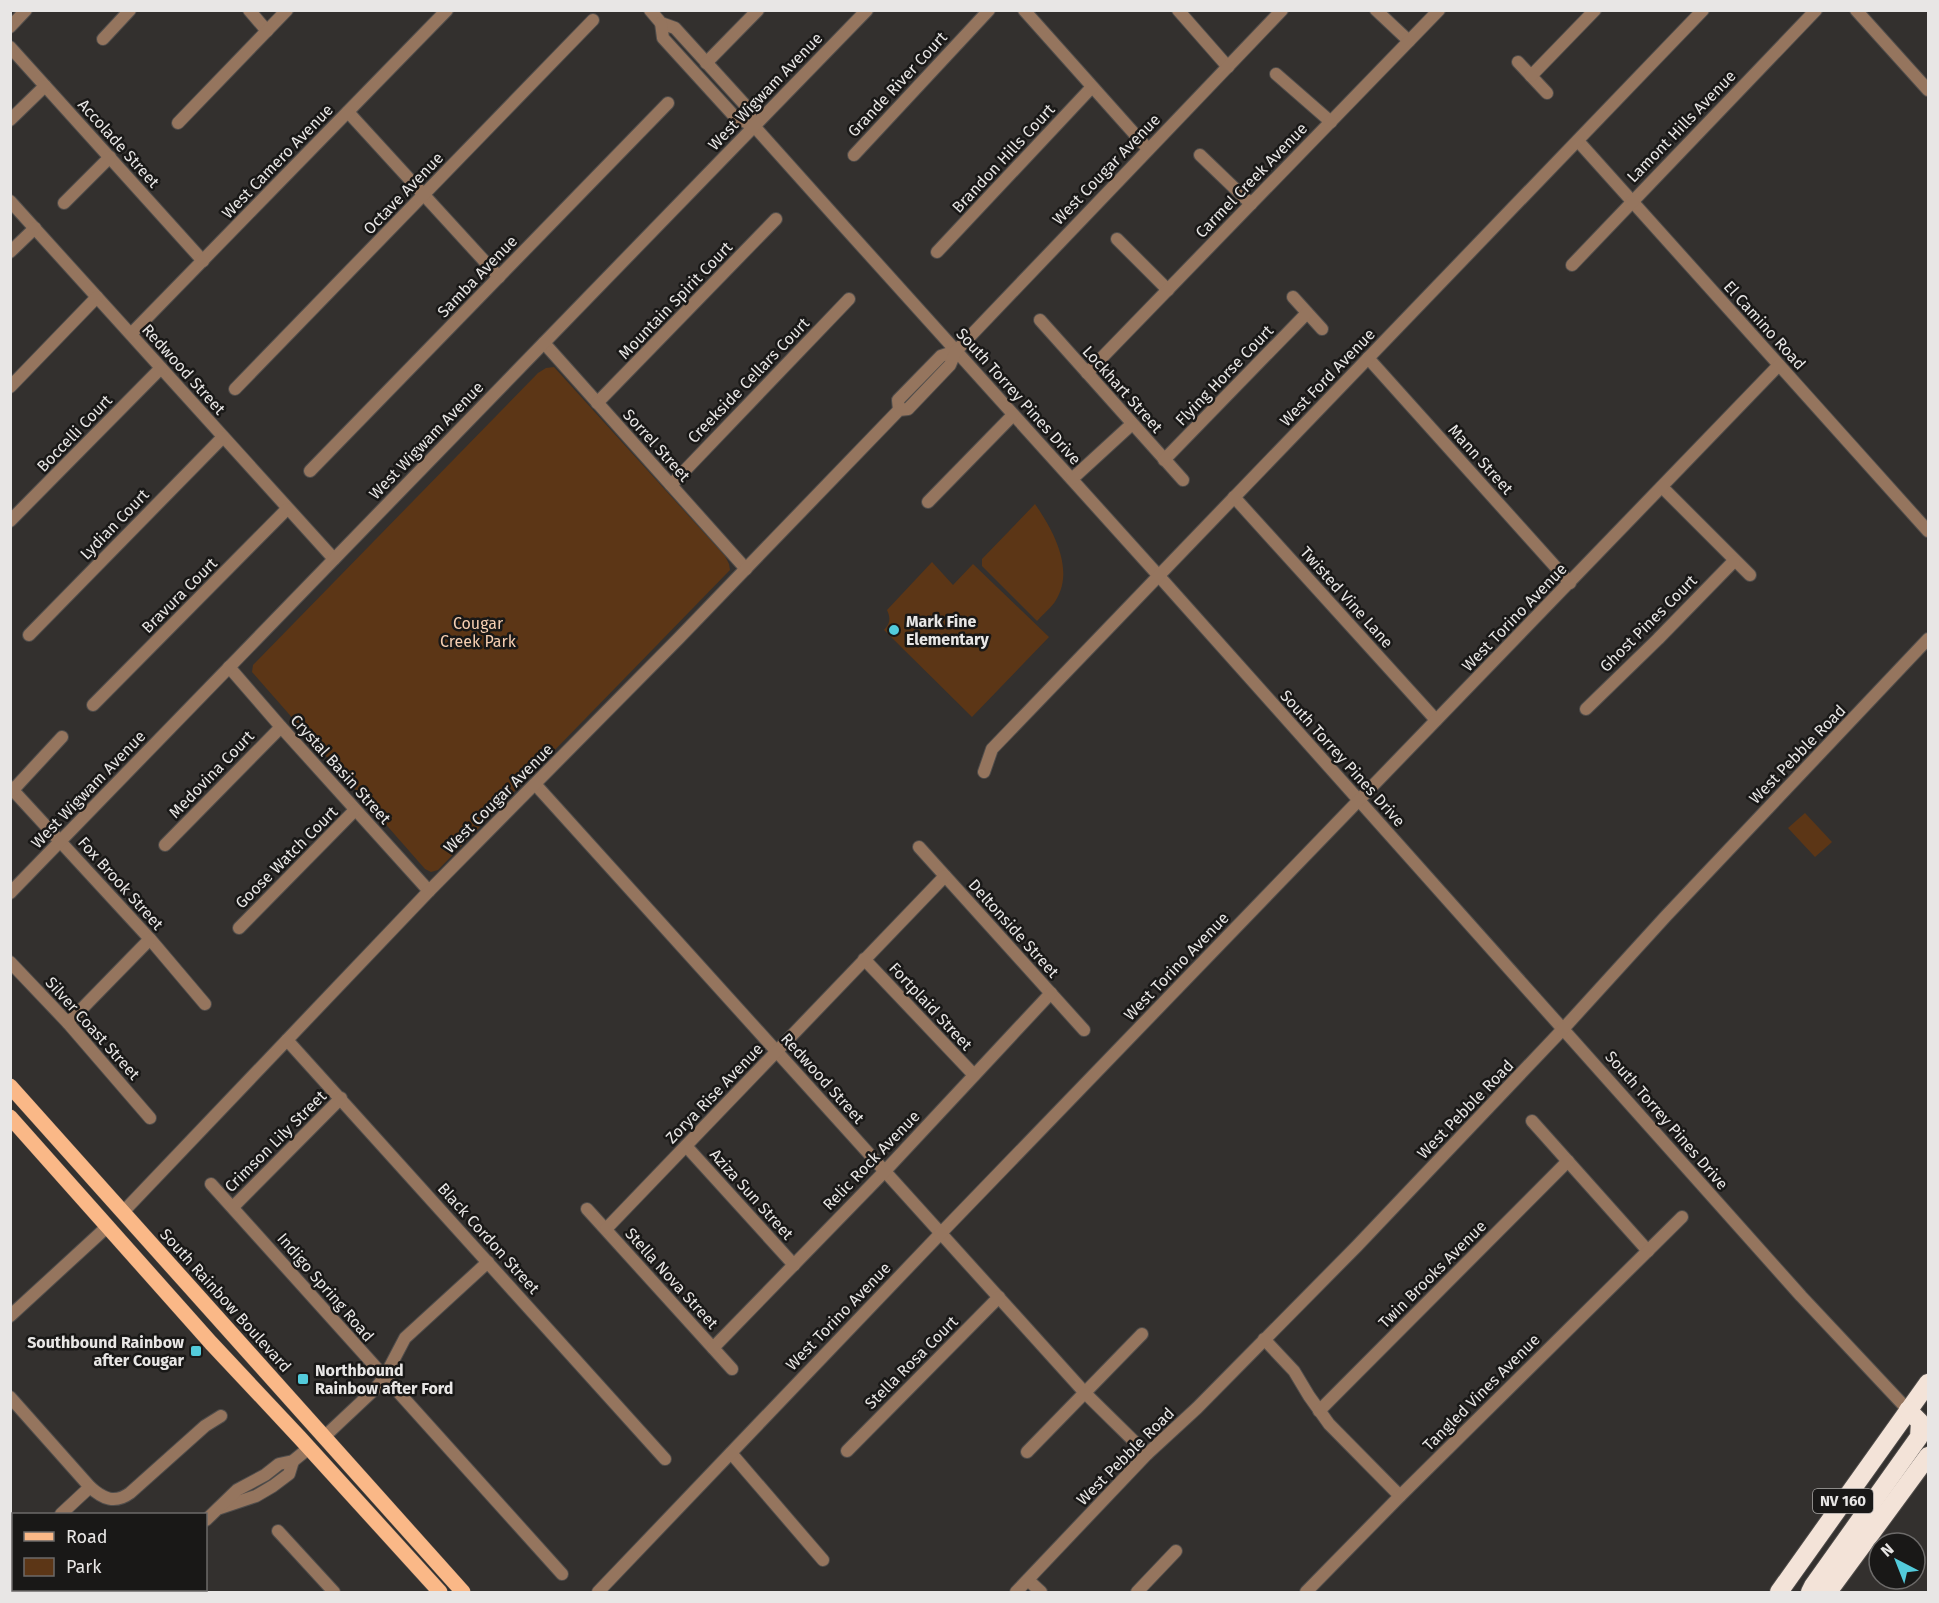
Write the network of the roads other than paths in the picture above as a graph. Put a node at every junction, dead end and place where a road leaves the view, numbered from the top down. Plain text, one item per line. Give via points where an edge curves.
1 (26, 10) edge
2 (130, 10) edge
3 (249, 10) edge
4 (287, 10) edge
5 (447, 10) edge
6 (650, 10) edge
7 (758, 10) edge
8 (867, 10) edge
9 (989, 10) edge
10 (1024, 10) edge
11 (1178, 10) edge
12 (1282, 10) edge
13 (1376, 10) edge
14 (1439, 10) edge
15 (1595, 10) edge
16 (1703, 10) edge
17 (1816, 10) edge
18 (1856, 10) edge
19 (593, 20) dead end
20 (661, 23) junction
21 (10, 27) edge
22 (267, 31) junction
23 (103, 39) dead end
24 (1409, 41) junction
25 (10, 47) edge
26 (1518, 62) dead end
27 (706, 63) junction
28 (1228, 67) junction
29 (1276, 74) dead end
30 (1531, 76) junction
31 (45, 86) junction
32 (1092, 87) junction
33 (1929, 90) edge
34 (1547, 93) dead end
35 (668, 103) dead end
36 (348, 112) junction
37 (10, 120) edge
38 (1331, 122) junction
39 (178, 123) dead end
40 (754, 126) junction
41 (1578, 141) junction
42 (1148, 148) junction
43 (854, 155) dead end
44 (1200, 155) dead end
45 (110, 157) junction
46 (423, 196) junction
47 (10, 201) edge
48 (1632, 201) junction
49 (64, 203) dead end
50 (1251, 204) junction
51 (776, 219) dead end
52 (34, 228) junction
53 (1117, 239) dead end
54 (10, 252) edge
55 (937, 252) dead end
56 (203, 261) junction
57 (1572, 265) dead end
58 (499, 277) junction
59 (1168, 290) junction
60 (97, 297) junction
61 (1293, 297) dead end
62 (849, 299) dead end
63 (1307, 313) junction
64 (1040, 320) dead end
65 (1322, 328) dead end
66 (130, 334) junction
67 (544, 343) junction
68 (956, 351) junction
69 (1368, 358) junction
70 (1779, 365) junction
71 (161, 368) junction
72 (1087, 373) junction
73 (10, 387) edge
74 (235, 389) dead end
75 (597, 403) junction
76 (1013, 415) junction
77 (1132, 424) junction
78 (223, 437) junction
79 (1164, 460) junction
80 (310, 471) dead end
81 (1072, 479) junction
82 (1183, 480) dead end
83 (671, 485) junction
84 (1662, 487) junction
85 (1234, 496) junction
86 (928, 502) dead end
87 (287, 508) junction
88 (10, 521) edge
89 (1929, 531) edge
90 (334, 559) junction
91 (1734, 561) junction
92 (746, 569) junction
93 (1158, 575) junction
94 (1750, 575) dead end
95 (1570, 583) junction
96 (29, 635) dead end
97 (1929, 639) edge
98 (229, 667) junction
99 (93, 705) dead end
100 (1586, 709) dead end
101 (1436, 720) junction
102 (281, 727) junction
103 (62, 737) dead end
104 (984, 772) dead end
105 (535, 784) junction
106 (12, 788) edge
107 (1358, 800) junction
108 (355, 810) junction
109 (61, 841) junction
110 (165, 845) dead end
111 (919, 848) dead end
112 (945, 876) junction
113 (429, 891) junction
114 (10, 893) edge
115 (239, 928) dead end
116 (150, 939) junction
117 (864, 959) junction
118 (10, 962) edge
119 (1051, 993) junction
120 (205, 1004) dead end
121 (68, 1023) junction
122 (1564, 1028) junction
123 (1084, 1030) dead end
124 (287, 1040) junction
125 (777, 1051) junction
126 (974, 1075) junction
127 (10, 1086) edge
128 (341, 1098) junction
129 (10, 1117) edge
130 (150, 1118) dead end
131 (1532, 1121) dead end
132 (686, 1146) junction
133 (48, 1158) junction
134 (1568, 1161) junction
135 (885, 1171) junction
136 (211, 1184) dead end
137 (233, 1207) junction
138 (587, 1209) dead end
139 (123, 1212) junction
140 (1682, 1217) dead end
141 (108, 1226) junction
142 (606, 1229) junction
143 (941, 1233) junction
144 (1648, 1251) junction
145 (488, 1262) junction
146 (794, 1265) junction
147 (188, 1285) junction
148 (999, 1297) junction
149 (10, 1316) edge
150 (1142, 1334) dead end
151 (1264, 1339) junction
152 (713, 1348) junction
153 (732, 1369) dead end
154 (384, 1378) junction
155 (1929, 1383) edge
156 (257, 1392) junction
157 (1086, 1394) junction
158 (13, 1404) edge
159 (1908, 1410) junction
160 (1319, 1411) junction
161 (221, 1416) dead end
162 (324, 1437) junction
163 (309, 1448) junction
164 (847, 1451) dead end
165 (1027, 1452) dead end
166 (731, 1453) junction
167 (1148, 1454) junction
168 (1929, 1456) edge
169 (665, 1459) dead end
170 (90, 1487) junction
171 (1400, 1496) junction
172 (384, 1504) junction
173 (62, 1513) edge
174 (207, 1519) edge
175 (278, 1531) dead end
176 (1176, 1551) dead end
177 (823, 1560) dead end
178 (562, 1574) dead end
179 (1028, 1580) junction
180 (334, 1593) edge
181 (440, 1593) edge
182 (463, 1593) edge
183 (598, 1593) edge
184 (1016, 1593) edge
185 (1041, 1593) edge
186 (1137, 1593) edge
187 (1306, 1593) edge
188 (1779, 1593) edge
189 (1810, 1593) edge
190 (1828, 1593) edge

1 - 21 street
2 - 23 street
3 - 22 street
4 - 22 street
5 - 36 street, West Camero Avenue
6 - 20 street, South Torrey Pines Drive
7 - 27 street
8 - 40 street, West Wigwam Avenue
9 - 43 street, Grande River Court
10 - 32 street
11 - 28 street
12 - 28 street, West Cougar Avenue
13 - 24 street
14 - 24 street, Carmel Creek Avenue
15 - 30 street
16 - 41 street, West Ford Avenue
17 - 48 street, Lamont Hills Avenue
18 - 33 street
19 - 46 street, Octave Avenue
20 - 27 street, South Torrey Pines Drive via 675,28
20 - 40 street, South Torrey Pines Drive via 663,38 735,117
22 - 39 street
24 - 38 street, Carmel Creek Avenue
25 - 31 street, Accolade Street
26 - 30 street
27 - 40 street, South Torrey Pines Drive via 746,106
28 - 42 street, West Cougar Avenue
29 - 38 street
30 - 34 street
31 - 37 street
31 - 45 street, Accolade Street
32 - 42 street
32 - 55 street, Brandon Hills Court
35 - 58 street, Samba Avenue
36 - 46 street
36 - 56 street, West Camero Avenue
38 - 50 street, Carmel Creek Avenue
40 - 67 street, West Wigwam Avenue
40 - 68 street, South Torrey Pines Drive
41 - 48 street, El Camino Road
41 - 69 street, West Ford Avenue
42 - 68 street, West Cougar Avenue
44 - 50 street
45 - 49 street
45 - 56 street, Accolade Street
46 - 58 street
46 - 74 street, Octave Avenue
47 - 52 street, Redwood Street
48 - 57 street, Lamont Hills Avenue
48 - 70 street, El Camino Road
50 - 59 street, Carmel Creek Avenue
51 - 75 street, Mountain Spirit Court
52 - 54 street
52 - 60 street, Redwood Street
53 - 59 street
56 - 66 street, West Camero Avenue
58 - 80 street, Samba Avenue
59 - 72 street, Carmel Creek Avenue
60 - 66 street, Redwood Street
60 - 73 street
61 - 63 street
62 - 83 street, Creekside Cellars Court
63 - 65 street
63 - 79 street, Flying Horse Court
64 - 72 street, Lockhart Street
66 - 71 street, Redwood Street
67 - 75 street, Sorrel Street
67 - 90 street, West Wigwam Avenue
68 - 76 street, South Torrey Pines Drive
68 - 92 street, West Cougar Avenue via 941,356 898,400 899,411
69 - 85 street, West Ford Avenue
69 - 95 street, Mann Street
70 - 84 street, West Torino Avenue
70 - 89 street, El Camino Road
71 - 78 street, Redwood Street
71 - 88 street, Boccelli Court
72 - 77 street, Lockhart Street
75 - 83 street, Sorrel Street
76 - 81 street, South Torrey Pines Drive
76 - 86 street
77 - 79 street, Lockhart Street
77 - 81 street
78 - 87 street, Redwood Street
78 - 96 street, Lydian Court
79 - 82 street, Lockhart Street
81 - 93 street, South Torrey Pines Drive
83 - 92 street, Sorrel Street
84 - 91 street
84 - 95 street, West Torino Avenue
85 - 93 street, West Ford Avenue
85 - 101 street, Twisted Vine Lane
87 - 90 street, Redwood Street
87 - 99 street, Bravura Court
90 - 98 street, West Wigwam Avenue
91 - 94 street
91 - 100 street, Ghost Pines Court
92 - 105 street, West Cougar Avenue
93 - 104 street, West Ford Avenue via 992,749
93 - 107 street, South Torrey Pines Drive
95 - 101 street, West Torino Avenue
97 - 122 street, West Pebble Road
98 - 102 street, Crystal Basin Street
98 - 109 street, West Wigwam Avenue
101 - 107 street, West Torino Avenue
102 - 108 street, Crystal Basin Street
102 - 110 street, Medovina Court
103 - 106 street
105 - 113 street, West Cougar Avenue
105 - 125 street, Redwood Street
106 - 109 street, Fox Brook Street
107 - 122 street, South Torrey Pines Drive
107 - 143 street, West Torino Avenue
108 - 113 street, Crystal Basin Street
108 - 115 street, Goose Watch Court
109 - 114 street, West Wigwam Avenue
109 - 116 street, Fox Brook Street
111 - 112 street, Deltonside Street
112 - 117 street, Zorya Rise Avenue
112 - 119 street, Deltonside Street
113 - 124 street, West Cougar Avenue
116 - 120 street, Fox Brook Street
116 - 121 street
117 - 125 street, Zorya Rise Avenue
117 - 126 street, Fortplaid Street
118 - 121 street, Silver Coast Street
119 - 123 street, Deltonside Street
119 - 126 street, Relic Rock Avenue
121 - 130 street, Silver Coast Street
122 - 151 street, West Pebble Road
122 - 159 street, South Torrey Pines Drive via 1801,1296
124 - 128 street, Black Cordon Street
124 - 139 street, West Cougar Avenue
125 - 132 street, Zorya Rise Avenue
125 - 135 street, Redwood Street
126 - 135 street, Relic Rock Avenue
127 - 139 main road, South Rainbow Boulevard
128 - 137 street, Crimson Lily Street
128 - 145 street, Black Cordon Street
129 - 133 main road
131 - 134 street
132 - 142 street, Zorya Rise Avenue
132 - 146 street, Aziza Sun Street
133 - 139 main road via 70,1168 113,1211
133 - 141 main road
134 - 144 street
134 - 160 street, Twin Brooks Avenue
135 - 143 street, Redwood Street
135 - 146 street, Relic Rock Avenue
136 - 137 street, Indigo Spring Road
137 - 154 street, Indigo Spring Road
138 - 142 street, Stella Nova Street
139 - 147 main road, South Rainbow Boulevard
140 - 144 street, Tangled Vines Avenue
141 - 147 main road via 129,1233 172,1279
141 - 149 street
141 - 156 main road
142 - 152 street, Stella Nova Street
143 - 148 street, Redwood Street
143 - 166 street, West Torino Avenue
144 - 171 street, Tangled Vines Avenue
145 - 154 street via 405,1338
145 - 169 street, Black Cordon Street
146 - 152 street, Relic Rock Avenue
147 - 162 main road, South Rainbow Boulevard
148 - 157 street, Redwood Street
148 - 164 street, Stella Rosa Court
150 - 157 street
151 - 160 street via 1294,1371
151 - 167 street, West Pebble Road
152 - 153 street, Stella Nova Street
154 - 162 street
154 - 178 street, Indigo Spring Road
155 - 159 highway, NV 160
156 - 162 main road via 278,1401 311,1434
156 - 163 main road
157 - 165 street
157 - 167 street, Redwood Street
158 - 170 street
159 - 188 highway, NV 160
159 - 189 highway via 1920,1422 1918,1437
160 - 171 street
161 - 170 street via 204,1426 123,1498 114,1501 100,1497
162 - 172 main road, South Rainbow Boulevard
163 - 172 main road via 325,1452 356,1486
163 - 174 street via 294,1461 279,1464 237,1490
163 - 181 main road
166 - 177 street
166 - 183 street, West Torino Avenue
167 - 179 street, West Pebble Road
168 - 190 highway, NV 160
170 - 173 street
171 - 187 street, Tangled Vines Avenue
172 - 182 main road, South Rainbow Boulevard
175 - 180 street
176 - 186 street
179 - 184 street, West Pebble Road
179 - 185 street

